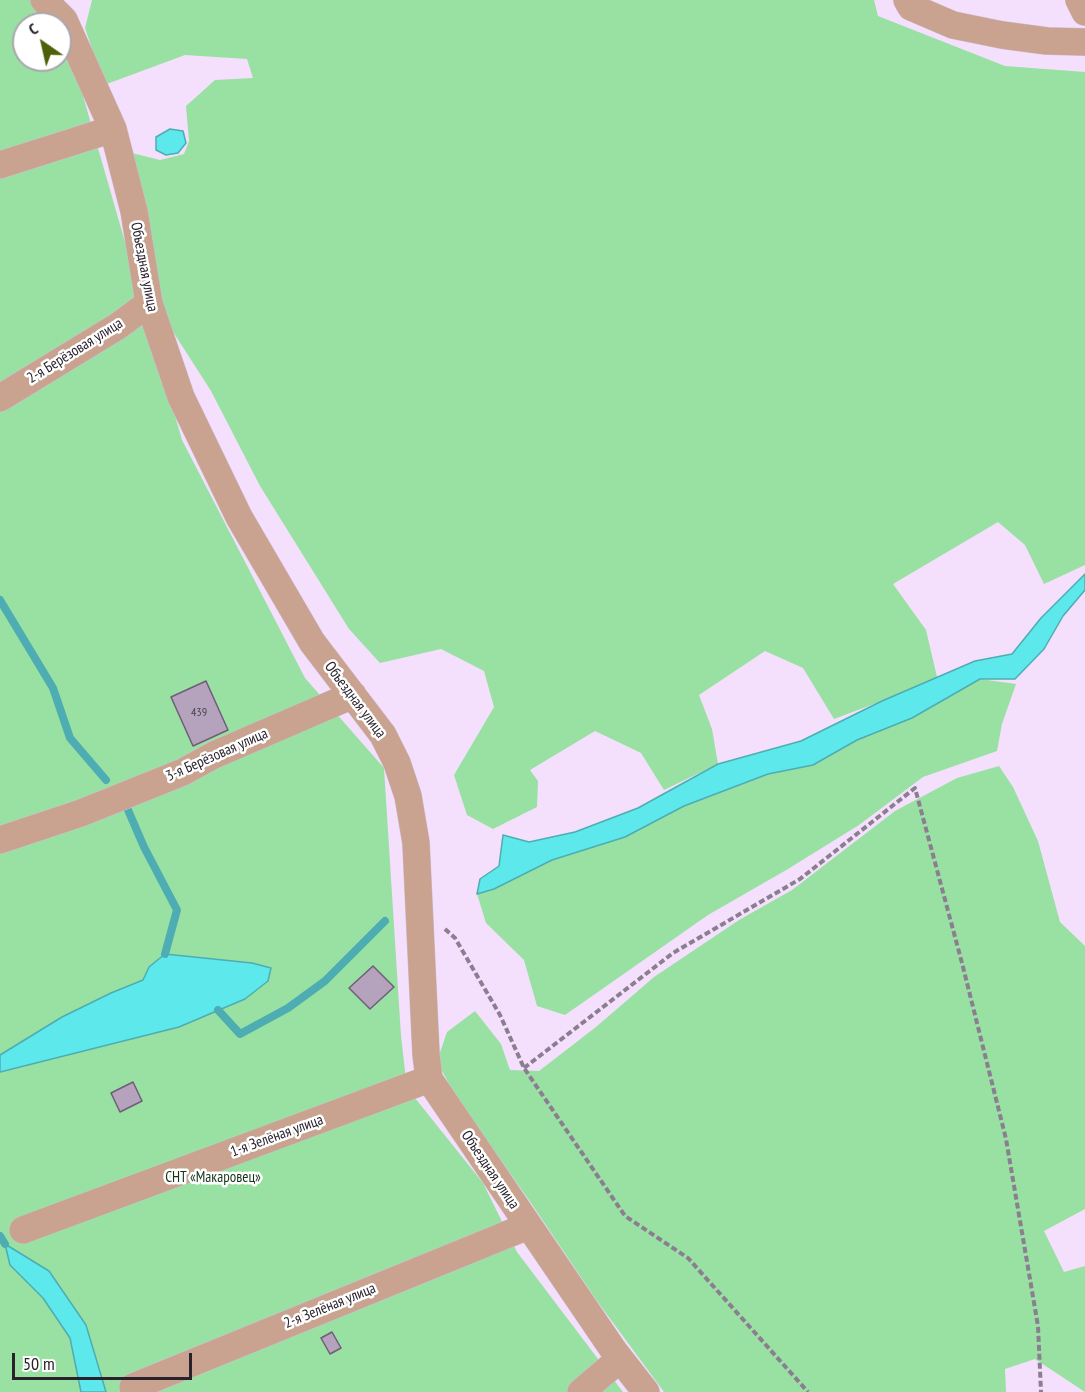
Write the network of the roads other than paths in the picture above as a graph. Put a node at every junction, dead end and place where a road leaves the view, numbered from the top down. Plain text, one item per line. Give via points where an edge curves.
1 (44, 0) edge
2 (907, 0) edge
3 (1079, 0) edge
4 (1085, 12) edge
5 (1085, 42) edge
6 (113, 129) junction
7 (0, 165) edge
8 (149, 303) junction
9 (0, 398) edge
10 (353, 695) junction
11 (0, 840) edge
12 (429, 1079) junction
13 (528, 1226) junction
14 (23, 1230) dead end
15 (620, 1359) junction
16 (133, 1387) dead end
17 (581, 1392) edge
18 (646, 1392) edge

1 - 6 street, Объездная улица via 64,20
2 - 5 street via 911,6 953,25 1047,41
3 - 4 street
6 - 7 street
6 - 8 street, Объездная улица via 134,211
8 - 9 street, 2-я Берёзовая улица
8 - 10 street, Объездная улица via 181,397 239,517 312,642
10 - 11 street, 3-я Берёзовая улица via 183,772
10 - 12 street, Объездная улица via 383,735 408,796 416,843
12 - 13 street, Объездная улица
12 - 14 street, 1-я Зелёная улица
13 - 15 street, Объездная улица
13 - 16 street, 2-я Зелёная улица
15 - 17 street
15 - 18 street, Объездная улица

